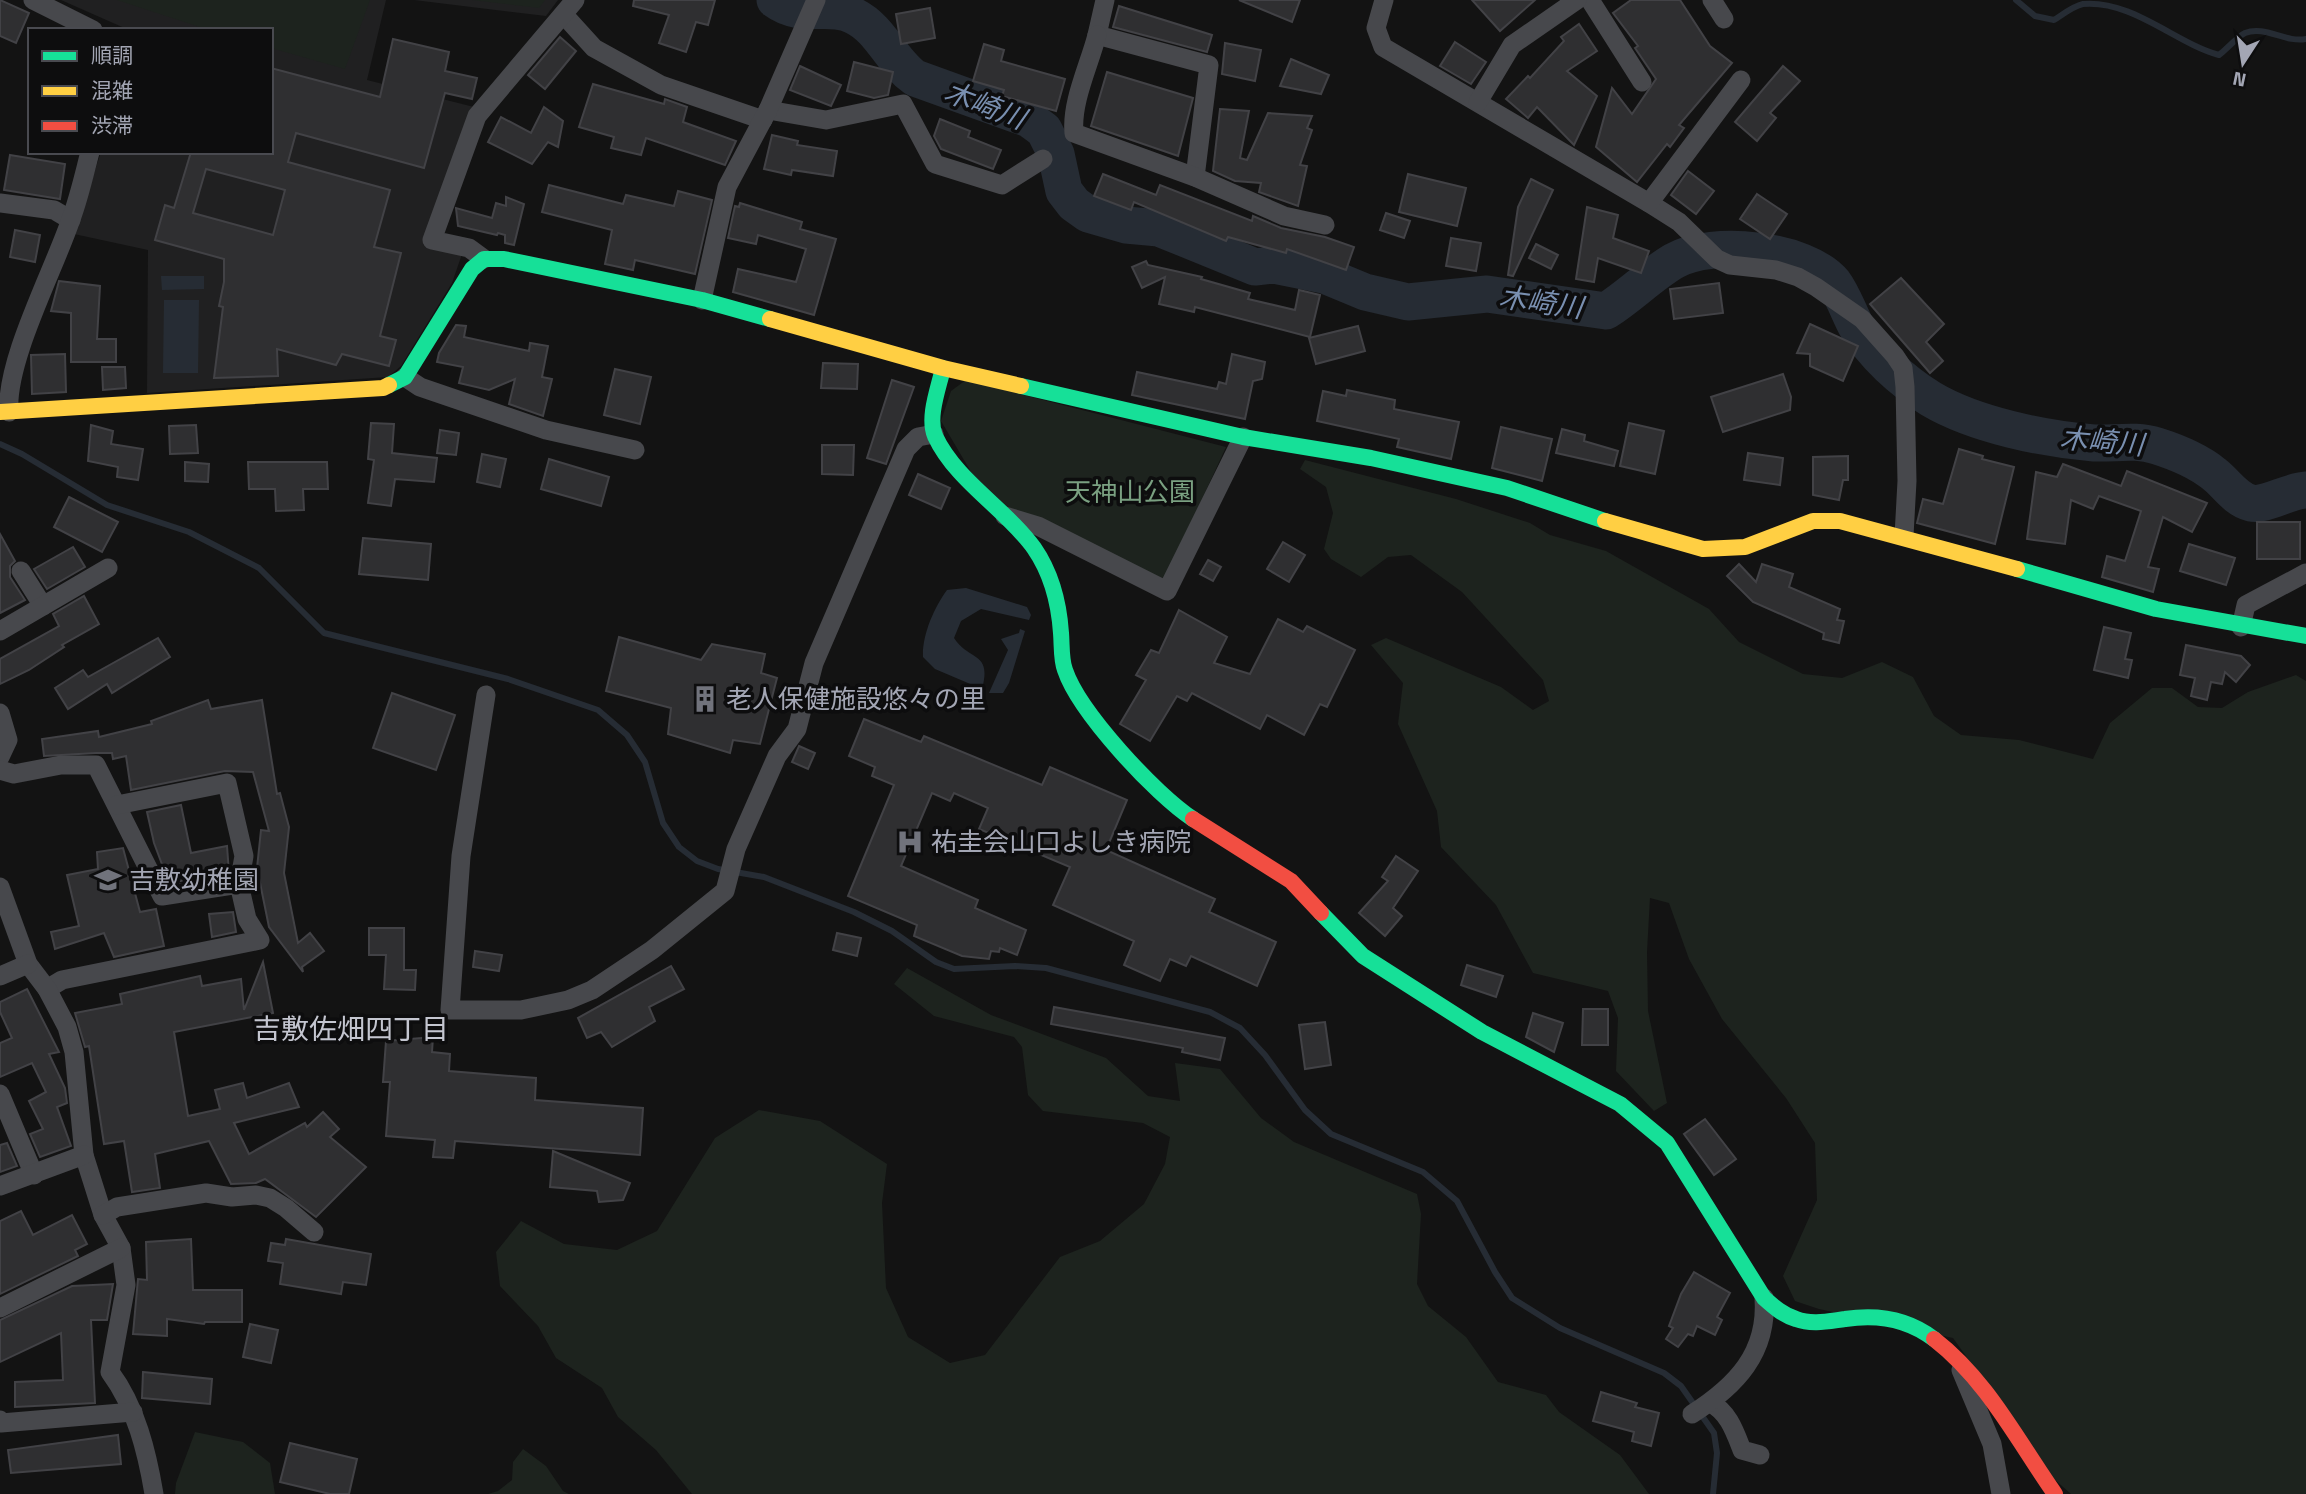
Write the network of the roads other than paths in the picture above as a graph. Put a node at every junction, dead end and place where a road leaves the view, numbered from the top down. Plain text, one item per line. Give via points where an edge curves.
1 (33, 0) edge
2 (816, 0) edge
3 (1105, 0) edge
4 (1384, 0) edge
5 (1712, 0) edge
6 (1578, 1) edge
7 (569, 7) edge
8 (1724, 19) dead end
9 (89, 28) edge
10 (1097, 35) junction
11 (1741, 80) dead end
12 (1642, 82) dead end
13 (1478, 102) junction
14 (765, 115) junction
15 (89, 154) edge
16 (1043, 159) dead end
17 (1195, 177) junction
18 (0, 203) edge
19 (1649, 203) junction
20 (71, 219) junction
21 (1325, 225) dead end
22 (484, 259) junction
23 (702, 300) junction
24 (943, 368) junction
25 (405, 377) junction
26 (4, 412) edge
27 (934, 434) junction
28 (1243, 437) junction
29 (635, 450) dead end
30 (1005, 516) junction
31 (1905, 536) junction
32 (108, 568) dead end
33 (21, 571) dead end
34 (2306, 573) edge
35 (43, 606) junction
36 (2241, 627) junction
37 (0, 631) edge
38 (2306, 636) edge
39 (486, 695) dead end
40 (0, 713) edge
41 (0, 757) edge
42 (0, 770) edge
43 (117, 805) junction
44 (239, 884) junction
45 (0, 887) edge
46 (28, 964) junction
47 (0, 976) edge
48 (47, 989) junction
49 (0, 1094) edge
50 (84, 1155) junction
51 (34, 1175) junction
52 (0, 1186) edge
53 (103, 1215) junction
54 (314, 1232) dead end
55 (121, 1248) junction
56 (1764, 1298) junction
57 (0, 1308) edge
58 (1961, 1362) junction
59 (1710, 1403) junction
60 (133, 1412) junction
61 (1692, 1414) dead end
62 (0, 1420) edge
63 (1760, 1455) dead end
64 (154, 1494) edge
65 (2001, 1494) edge
66 (2055, 1494) edge

1 - 9 street
2 - 14 street
3 - 10 street
4 - 13 street via 1376,28 1383,47
5 - 8 street
6 - 12 street
6 - 13 street via 1511,45
7 - 14 street via 594,48 661,85
7 - 22 street via 477,116 432,240 469,248
10 - 17 street via 1209,65
10 - 17 street via 1072,113 1074,133
11 - 19 street
13 - 19 street
14 - 16 street via 826,120 903,104 935,164 1002,185
14 - 23 street via 727,187
15 - 20 street
17 - 21 street via 1284,216
18 - 20 street via 54,210
19 - 31 street via 1679,222 1717,259 1798,276 1861,319 1904,377
20 - 26 street via 37,306
22 - 23 street via 503,259
22 - 25 street via 472,269
23 - 24 street
24 - 27 street
24 - 28 street
25 - 26 street via 383,388
25 - 29 street via 420,387 520,422
27 - 30 street via 947,456
27 - 39 street via 918,437 906,449 814,663 797,729 777,756 725,891 652,950 592,990 521,1010 450,1010 461,856
28 - 30 street via 1167,591 1038,526
28 - 31 street via 1371,458 1507,488 1648,536 1703,549 1745,547 1813,521 1840,521
30 - 56 street via 1034,548 1054,586 1064,669 1078,696 1127,758 1179,810 1291,881 1363,956 1482,1032 1620,1104 1667,1143
31 - 36 street via 2155,609
32 - 35 street
33 - 35 street
34 - 36 street via 2246,605
35 - 37 street
36 - 38 street
40 - 41 street via 8,740
42 - 43 street via 14,774 61,765 96,765
43 - 44 street via 162,896
43 - 44 street via 227,783 244,856
44 - 48 street via 247,919 260,940 62,980
45 - 46 street
46 - 47 street
46 - 48 street
48 - 50 street via 74,1052
49 - 51 street
50 - 51 street
50 - 53 street
51 - 52 street
53 - 54 street via 117,1207 206,1193 256,1195 278,1203
53 - 55 street
55 - 57 street
55 - 60 street via 126,1285 110,1372
56 - 58 street via 1793,1321 1817,1324 1884,1315 1932,1338
56 - 59 street via 1765,1327 1759,1347 1735,1381
58 - 65 street via 1961,1373 1992,1444
58 - 66 street
59 - 61 street
59 - 63 street via 1718,1406 1731,1424 1742,1450
60 - 62 street
60 - 64 street

